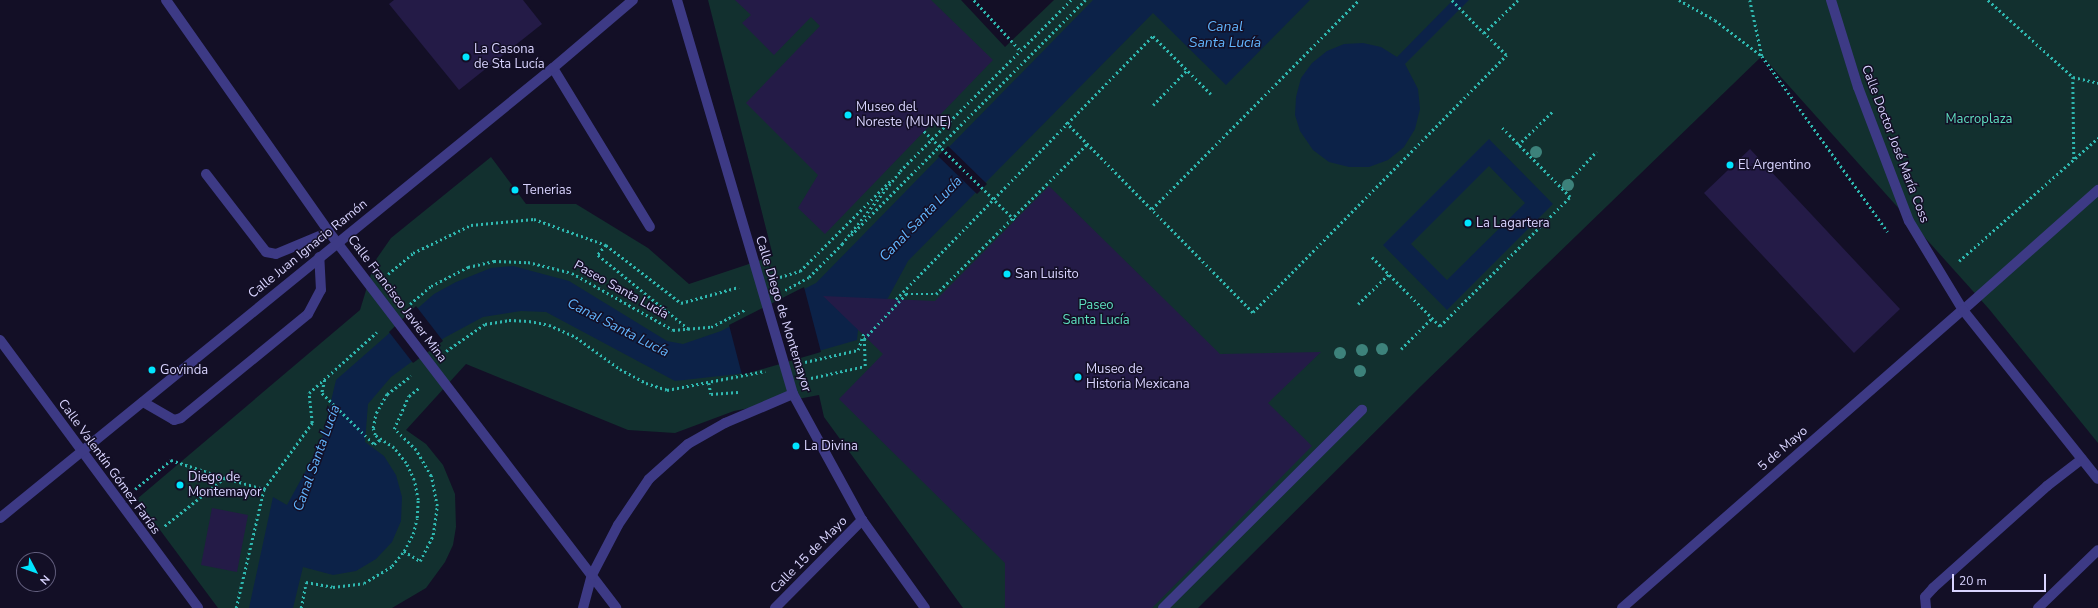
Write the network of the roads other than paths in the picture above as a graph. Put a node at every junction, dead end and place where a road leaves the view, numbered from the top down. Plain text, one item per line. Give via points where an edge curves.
1 (166, 0) edge
2 (632, 0) edge
3 (677, 0) edge
4 (1831, 0) edge
5 (553, 68) junction
6 (206, 174) dead end
7 (2098, 190) edge
8 (650, 227) dead end
9 (329, 232) junction
10 (336, 242) junction
11 (319, 256) junction
12 (1963, 310) junction
13 (0, 340) edge
14 (793, 394) junction
15 (143, 402) junction
16 (1362, 410) dead end
17 (81, 452) junction
18 (2082, 460) junction
19 (2098, 479) edge
20 (0, 518) edge
21 (862, 520) junction
22 (2098, 550) edge
23 (592, 575) junction
24 (198, 608) edge
25 (583, 608) edge
26 (616, 608) edge
27 (775, 608) edge
28 (924, 608) edge
29 (1164, 608) edge
30 (1622, 608) edge
31 (1926, 608) edge
32 (2038, 608) edge

1 - 9 street, Calle Francisco Javier Mina
2 - 5 street, Calle Juan Ignacio Ramón
3 - 14 street, Calle Diego de Montemayor
4 - 12 street, Calle Doctor José María Coss via 1858,87 1909,221
5 - 8 street
5 - 10 street, Calle Juan Ignacio Ramón
6 - 9 street via 266,252 276,254
7 - 12 street, 5 de Mayo
9 - 10 street, Calle Francisco Javier Mina
10 - 11 street, Calle Juan Ignacio Ramón
10 - 23 street, Calle Francisco Javier Mina
11 - 15 street, Calle Juan Ignacio Ramón
11 - 15 street via 321,290 308,314 181,418 174,420
12 - 18 street, Calle Doctor José María Coss
12 - 30 street, 5 de Mayo
13 - 17 street, Calle Valentín Gómez Farías
14 - 21 street, Calle Diego de Montemayor
14 - 23 street via 725,423 688,444 670,458 649,479 618,525
15 - 17 street, Calle Juan Ignacio Ramón
16 - 29 street
17 - 20 street, Calle Juan Ignacio Ramón
17 - 24 street, Calle Valentín Gómez Farías
18 - 19 street, Calle Doctor José María Coss
18 - 31 street via 2047,486 1933,588 1925,597
21 - 27 street, Calle 15 de Mayo
21 - 28 street, Calle Diego de Montemayor
22 - 32 street
23 - 25 street
23 - 26 street, Calle Francisco Javier Mina

